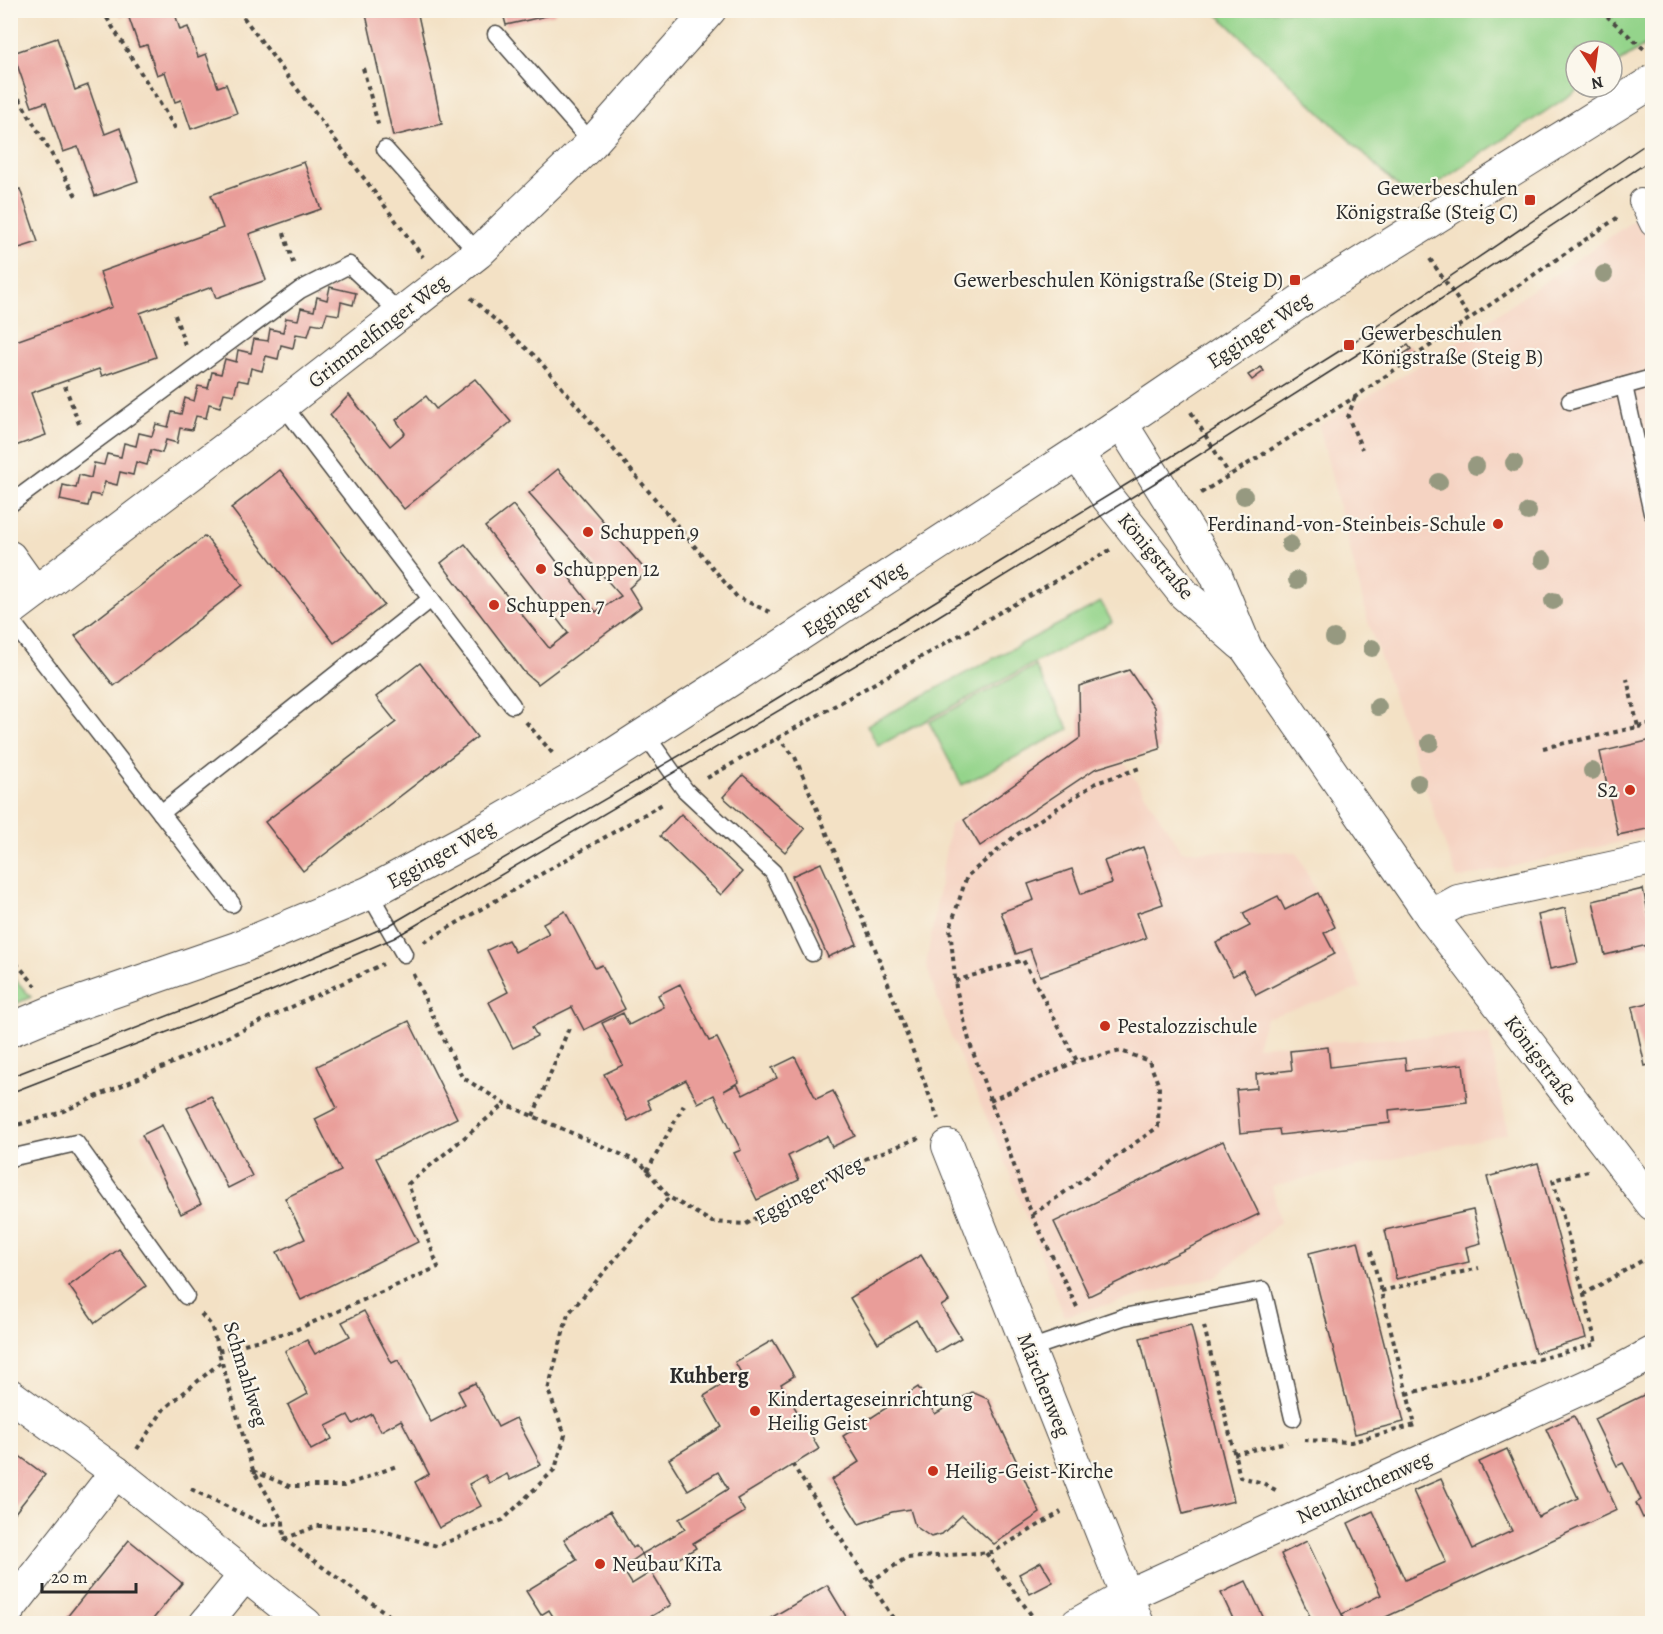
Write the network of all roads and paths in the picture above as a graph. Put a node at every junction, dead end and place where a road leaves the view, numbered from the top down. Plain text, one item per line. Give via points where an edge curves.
1 (102, 10) edge
2 (238, 10) edge
3 (710, 10) edge
4 (1600, 10) edge
5 (496, 34) dead end
6 (1653, 56) edge
7 (363, 68) dead end
8 (1653, 82) edge
9 (10, 83) edge
10 (177, 130) dead end
11 (592, 143) junction
12 (384, 149) joint
13 (76, 196) dead end
14 (1641, 201) joint
15 (1653, 224) edge
16 (1412, 232) junction
17 (284, 233) dead end
18 (478, 253) junction
19 (442, 282) junction
20 (300, 290) junction
21 (401, 315) junction
22 (1470, 318) junction
23 (1653, 378) edge
24 (65, 386) dead end
25 (1175, 386) junction
26 (1624, 386) junction
27 (1354, 397) junction
28 (1570, 401) dead end
29 (283, 405) junction
30 (1121, 423) junction
31 (87, 448) junction
32 (1362, 449) dead end
33 (1077, 453) junction
34 (1229, 474) junction
35 (10, 504) edge
36 (1175, 510) junction
37 (1653, 513) edge
38 (1138, 535) junction
39 (10, 557) edge
40 (35, 592) junction
41 (431, 599) junction
42 (10, 611) edge
43 (10, 619) edge
44 (802, 633) junction
45 (1246, 648) junction
46 (1627, 679) dead end
47 (512, 705) joint
48 (1653, 724) edge
49 (1638, 727) junction
50 (645, 734) junction
51 (777, 737) junction
52 (1543, 748) dead end
53 (1140, 768) dead end
54 (573, 779) junction
55 (685, 790) junction
56 (161, 813) junction
57 (1653, 859) edge
58 (369, 894) junction
59 (232, 904) dead end
60 (1431, 916) junction
61 (812, 953) dead end
62 (404, 954) junction
63 (10, 956) edge
64 (955, 981) junction
65 (38, 989) dead end
66 (569, 1028) dead end
67 (10, 1030) edge
68 (1077, 1061) junction
69 (990, 1101) junction
70 (505, 1104) junction
71 (684, 1105) dead end
72 (533, 1116) junction
73 (10, 1127) edge
74 (916, 1139) dead end
75 (948, 1146) joint
76 (10, 1158) edge
77 (1621, 1163) junction
78 (647, 1171) junction
79 (669, 1197) junction
80 (1653, 1204) edge
81 (1032, 1215) junction
82 (1371, 1248) dead end
83 (1653, 1255) edge
84 (1479, 1268) dead end
85 (1381, 1291) junction
86 (1584, 1294) junction
87 (186, 1296) joint
88 (1199, 1302) junction
89 (1077, 1333) junction
90 (1029, 1349) junction
91 (218, 1351) junction
92 (1653, 1353) edge
93 (221, 1362) junction
94 (10, 1395) edge
95 (1407, 1395) junction
96 (1293, 1418) dead end
97 (1234, 1454) junction
98 (792, 1464) dead end
99 (399, 1465) dead end
100 (253, 1470) junction
101 (116, 1472) junction
102 (1240, 1477) dead end
103 (182, 1484) dead end
104 (1088, 1496) junction
105 (283, 1522) junction
106 (284, 1539) junction
107 (986, 1553) junction
108 (245, 1575) junction
109 (870, 1582) junction
110 (10, 1608) edge
111 (1133, 1609) edge
112 (205, 1623) edge
113 (306, 1623) edge
114 (401, 1623) edge
115 (544, 1623) edge
116 (549, 1623) edge
117 (897, 1623) edge
118 (1038, 1623) edge
119 (1077, 1623) edge

1 - 10 path
2 - 19 path
3 - 11 street, Grimmelfinger Weg
4 - 6 path
5 - 11 lane
7 - 12 path
8 - 16 street, Egginger Weg
9 - 13 path
11 - 18 street, Grimmelfinger Weg
12 - 18 lane
14 - 15 street
14 - 22 path
16 - 22 path
16 - 25 street, Egginger Weg
17 - 20 path
18 - 19 street, Grimmelfinger Weg
19 - 21 street, Grimmelfinger Weg
19 - 44 path via 478,302 538,359 737,597 769,611
20 - 21 lane via 349,265
20 - 31 lane
21 - 29 street, Grimmelfinger Weg
22 - 27 path
23 - 26 lane
24 - 31 path
25 - 30 street, Egginger Weg
25 - 34 path
26 - 28 lane
26 - 37 lane
27 - 32 path via 1348,417
27 - 34 path
29 - 40 street, Grimmelfinger Weg
29 - 41 lane
30 - 33 street, Egginger Weg
30 - 36 street, Königstraße
31 - 35 lane
33 - 38 street, Königstraße
33 - 44 street, Egginger Weg
34 - 36 path
36 - 45 street, Königstraße via 1216,575
38 - 45 street, Königstraße via 1184,594
38 - 51 path
39 - 40 street
40 - 42 street, Grimmelfinger Weg
41 - 47 lane
41 - 56 lane
43 - 56 lane
44 - 50 street, Egginger Weg
45 - 60 street, Königstraße
46 - 49 path
47 - 54 path
48 - 49 path
49 - 52 path
50 - 54 street, Egginger Weg
50 - 55 lane
51 - 55 path
51 - 75 path via 795,757 818,810 876,951
53 - 64 path via 1096,783 1015,836 967,876 950,928
54 - 58 street, Egginger Weg
55 - 61 lane via 773,872
55 - 62 path
56 - 59 lane
57 - 60 street via 1458,901
58 - 62 lane
58 - 67 street, Egginger Weg via 238,948
60 - 77 street, Königstraße
62 - 70 path, Egginger Weg via 462,1077
62 - 73 path via 145,1076 59,1113
63 - 65 path
64 - 68 path via 1023,960
64 - 69 path via 970,1044
66 - 72 path
68 - 69 path
68 - 81 path via 1121,1051 1149,1061 1159,1086 1158,1127
69 - 81 path
70 - 72 path, Egginger Weg
70 - 91 path via 408,1184 438,1267 293,1331
71 - 78 path
72 - 78 path, Egginger Weg via 640,1163
74 - 79 path, Egginger Weg via 844,1167 746,1224 712,1222
75 - 90 street, Märchenweg
76 - 87 lane via 76,1143
77 - 80 street, Königstraße
77 - 86 path via 1553,1180
78 - 79 path, Egginger Weg
79 - 106 path via 568,1314 548,1390 565,1435 555,1469 503,1520 436,1546 368,1527 317,1526
81 - 89 path via 1080,1314
82 - 85 path
83 - 86 path
84 - 85 path
85 - 95 path
86 - 95 path via 1596,1344
87 - 91 path, Schmahlweg via 211,1325
88 - 89 lane via 1123,1317
88 - 96 lane via 1263,1290
88 - 97 path
89 - 90 lane
90 - 104 street, Märchenweg
91 - 93 path, Schmahlweg
92 - 111 street, Neunkirchenweg
93 - 100 path, Schmahlweg
93 - 101 path via 164,1409 130,1459
94 - 101 street
95 - 97 path via 1415,1425 1351,1442 1297,1439
97 - 102 path
98 - 109 path
99 - 100 path via 344,1486 289,1485
100 - 105 path, Schmahlweg
101 - 108 street
101 - 110 street
103 - 105 path via 265,1525
104 - 107 path
104 - 111 street, Märchenweg
105 - 106 path, Schmahlweg
106 - 114 path
107 - 109 path via 906,1558
107 - 118 path
108 - 112 street
108 - 113 street
109 - 117 path
111 - 119 street, Neunkirchenweg
115 - 116 path

